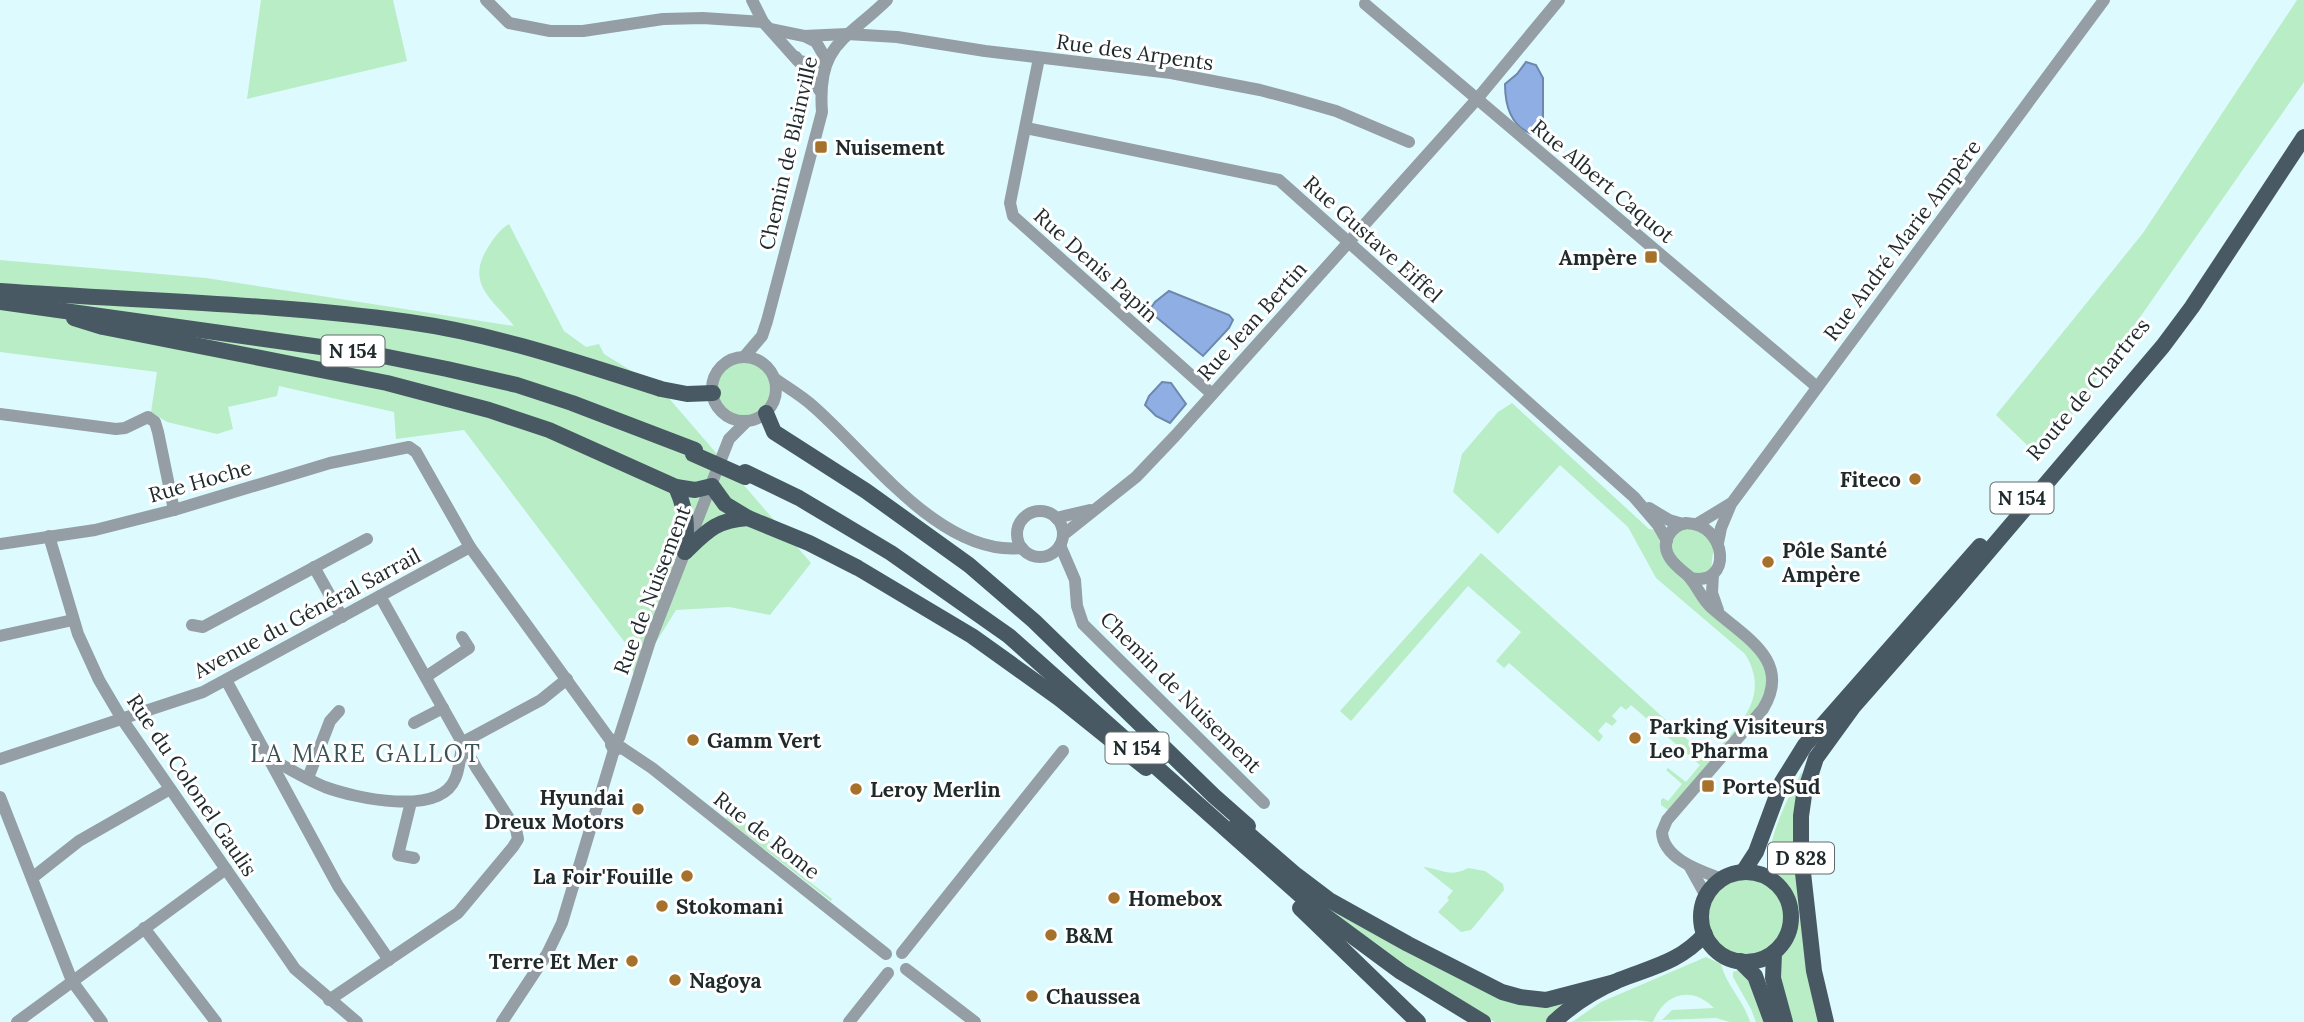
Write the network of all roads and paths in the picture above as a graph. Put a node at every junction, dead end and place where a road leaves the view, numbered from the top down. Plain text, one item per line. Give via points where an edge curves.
1 (486, 0) edge
2 (752, 0) edge
3 (887, 0) edge
4 (1559, 0) edge
5 (2104, 0) edge
6 (1365, 4) dead end
7 (767, 25) junction
8 (847, 34) junction
9 (804, 36) junction
10 (1039, 58) junction
11 (798, 61) junction
12 (827, 61) junction
13 (820, 91) junction
14 (1477, 99) junction
15 (2304, 123) edge
16 (1026, 128) junction
17 (2304, 137) edge
18 (1409, 142) dead end
19 (1349, 241) junction
20 (0, 291) edge
21 (0, 305) edge
22 (74, 318) junction
23 (762, 335) junction
24 (744, 357) junction
25 (765, 365) junction
26 (775, 379) junction
27 (1817, 387) junction
28 (713, 393) junction
29 (1212, 394) junction
30 (798, 395) junction
31 (770, 407) junction
32 (723, 413) junction
33 (0, 414) edge
34 (747, 421) junction
35 (729, 439) junction
36 (694, 452) junction
37 (745, 474) junction
38 (676, 486) junction
39 (712, 486) junction
40 (1634, 498) junction
41 (1731, 504) junction
42 (1097, 508) junction
43 (174, 510) junction
44 (748, 517) junction
45 (1056, 518) junction
46 (1683, 524) junction
47 (1698, 524) junction
48 (1017, 531) junction
49 (49, 536) junction
50 (367, 539) dead end
51 (1061, 540) junction
52 (1667, 541) junction
53 (1718, 543) junction
54 (0, 544) edge
55 (988, 544) junction
56 (470, 547) junction
57 (1022, 548) junction
58 (685, 552) junction
59 (891, 553) junction
60 (1050, 555) junction
61 (1068, 565) junction
62 (314, 567) junction
63 (1713, 574) junction
64 (1689, 577) junction
65 (380, 596) junction
66 (1720, 614) junction
67 (342, 617) junction
68 (73, 620) junction
69 (192, 625) dead end
70 (0, 636) edge
71 (461, 637) dead end
72 (426, 676) junction
73 (567, 679) junction
74 (226, 680) junction
75 (1853, 707) junction
76 (443, 708) junction
77 (338, 711) dead end
78 (122, 719) junction
79 (414, 723) dead end
80 (463, 743) junction
81 (617, 744) junction
82 (1063, 751) dead end
83 (268, 757) junction
84 (0, 759) edge
85 (1146, 768) junction
86 (308, 778) junction
87 (170, 789) junction
88 (0, 797) edge
89 (411, 802) junction
90 (1264, 803) dead end
91 (414, 858) dead end
92 (1690, 867) junction
93 (226, 869) junction
94 (1743, 872) junction
95 (32, 878) junction
96 (1769, 878) junction
97 (1722, 879) junction
98 (1706, 896) junction
99 (1297, 905) junction
100 (1349, 911) junction
101 (144, 929) junction
102 (1705, 934) junction
103 (1717, 951) junction
104 (902, 953) junction
105 (1774, 953) junction
106 (886, 954) junction
107 (389, 960) junction
108 (1740, 961) junction
109 (906, 969) junction
110 (888, 973) junction
111 (72, 981) junction
112 (1615, 982) junction
113 (329, 1000) junction
114 (17, 1022) edge
115 (102, 1022) edge
116 (216, 1022) edge
117 (357, 1022) edge
118 (502, 1022) edge
119 (849, 1022) edge
120 (975, 1022) edge
121 (1418, 1022) edge
122 (1464, 1022) edge
123 (1483, 1022) edge
124 (1554, 1022) edge
125 (1564, 1022) edge
126 (1772, 1022) edge
127 (1785, 1022) edge
128 (1826, 1022) edge

1 - 7 street, Rue des Arpents via 509,23 550,31 663,19
2 - 7 street
3 - 8 street, Chemin de Blainville
4 - 14 street, Rue Jean Bertin
5 - 27 street, Rue André Marie Ampère
6 - 14 street, Rue Albert Caquot
7 - 9 street, Rue des Arpents
7 - 11 street
8 - 9 street, Rue des Arpents
8 - 10 street, Rue des Arpents
8 - 12 street, Chemin de Blainville
9 - 11 street via 794,50
9 - 12 street via 816,42
10 - 16 street, Rue Denis Papin
10 - 18 street, Rue des Arpents via 1260,90 1336,111
11 - 12 street
11 - 13 street
12 - 13 street, Chemin de Blainville
13 - 23 street, Chemin de Blainville via 822,112
14 - 19 street, Rue Jean Bertin
14 - 27 street, Rue Albert Caquot
15 - 94 main road, Route de Chartres / N 154 via 2157,341 1805,745 1782,782
16 - 19 street, Rue Gustave Eiffel via 1279,180
16 - 29 street, Rue Denis Papin via 1010,203 1013,216
17 - 75 main road, N 154 via 2163,346
19 - 29 street, Rue Jean Bertin
19 - 40 street, Rue Gustave Eiffel
20 - 28 main road via 410,323 484,337 661,389
21 - 22 main road, N 154
21 - 36 main road, N 154 via 377,355 447,369 572,402
22 - 36 main road, N 154 via 370,358 508,387
22 - 38 main road via 387,383 489,410 549,430
23 - 24 street, Chemin de Blainville
23 - 25 street, Chemin de Blainville
24 - 25 street
24 - 28 street via 724,364 717,372
25 - 26 street
26 - 30 street
26 - 31 street
27 - 41 street, Rue André Marie Ampère
28 - 32 street
29 - 42 street, Rue Jean Bertin via 1136,477
30 - 31 street
30 - 55 street via 947,530
31 - 34 street
31 - 100 main road via 774,432 866,491 997,589 1213,796
32 - 34 street
32 - 35 street
33 - 43 street via 116,429 148,417 158,432
34 - 35 street, Rue de Nuisement
35 - 39 street, Rue de Nuisement
36 - 37 main road, N 154, bridge
37 - 59 main road, N 154 via 799,498
37 - 85 main road, N 154 via 876,550 969,614 1067,694
38 - 39 main road via 695,490
38 - 58 main road via 685,507
39 - 44 main road via 725,504
39 - 58 street, Rue de Nuisement
40 - 46 street, Rue Gustave Eiffel
40 - 52 street, Rue Gustave Eiffel
41 - 47 street, Rue André Marie Ampère
41 - 53 street, Rue André Marie Ampère
42 - 45 street, Rue Jean Bertin
42 - 51 street, Rue Jean Bertin
43 - 49 street, Rue Hoche
43 - 56 street, Rue Hoche via 330,463 409,447
44 - 58 main road via 711,527
44 - 85 main road via 858,568 962,630 1060,699
45 - 48 street via 1045,512 1032,513
45 - 51 street
46 - 47 street
46 - 52 street via 1671,531
47 - 53 street
48 - 55 street
48 - 57 street
49 - 54 street, Rue Hoche
49 - 68 street, Rue du Colonel Gaulis
50 - 62 street
51 - 60 street
51 - 61 street, Chemin de Nuisement
52 - 64 street via 1671,560
53 - 63 street via 1720,562
55 - 57 street
56 - 65 street, Avenue du Général Sarrail
56 - 73 street
57 - 60 street via 1038,557
58 - 81 street, Rue de Nuisement
59 - 100 main road via 921,568 1011,630 1296,875
59 - 123 main road, N 154 via 1043,664 1317,910 1401,972
60 - 61 street
61 - 90 street, Chemin de Nuisement via 1076,580 1083,624
62 - 67 street
62 - 69 street via 203,627
63 - 64 street
63 - 66 street via 1712,593
64 - 66 street
65 - 67 street, Avenue du Général Sarrail
65 - 72 street
66 - 92 street via 1763,653 1772,687 1763,709 1664,825 1665,845
67 - 74 street, Avenue du Général Sarrail
68 - 70 street
68 - 78 street, Rue du Colonel Gaulis
71 - 72 street via 469,648
72 - 76 street
73 - 80 street via 541,700
73 - 81 street
74 - 78 street, Avenue du Général Sarrail
74 - 83 street
75 - 96 main road, N 154 via 1812,751 1790,787 1766,849
75 - 128 main road, D 828 via 1816,758 1801,816 1806,916
76 - 79 street
76 - 80 street
77 - 86 street
78 - 84 street, Avenue du Général Sarrail
78 - 87 street, Rue du Colonel Gaulis
80 - 89 street via 455,781 440,796
80 - 107 street via 516,829 516,843 458,913
81 - 106 street, Rue de Rome
81 - 118 street, Rue de Nuisement via 562,923
82 - 104 street
83 - 86 street
83 - 107 street via 338,886
85 - 99 main road, N 154
86 - 89 street via 368,798
87 - 93 street, Rue du Colonel Gaulis
87 - 95 street via 79,841
88 - 95 street
89 - 91 street via 398,855
92 - 97 street
92 - 98 street
93 - 101 street
93 - 113 street, Rue du Colonel Gaulis via 296,968
94 - 96 main road
94 - 97 main road
95 - 111 street
96 - 105 main road via 1785,894 1791,914 1787,936
97 - 98 main road
98 - 102 main road
99 - 121 main road
99 - 122 main road, N 154 via 1383,970
100 - 112 main road via 1481,982 1520,997 1546,1000
101 - 111 street
101 - 116 street
102 - 103 main road
102 - 112 main road via 1682,955
103 - 108 main road
103 - 125 main road via 1603,996
104 - 106 street
104 - 109 street
105 - 108 main road via 1754,962
105 - 127 main road via 1773,978
106 - 110 street via 883,965
107 - 113 street
108 - 126 main road via 1755,976
109 - 110 street via 897,976
109 - 120 street
110 - 119 street
111 - 114 street
111 - 115 street
112 - 124 main road
113 - 117 street, Rue du Colonel Gaulis

